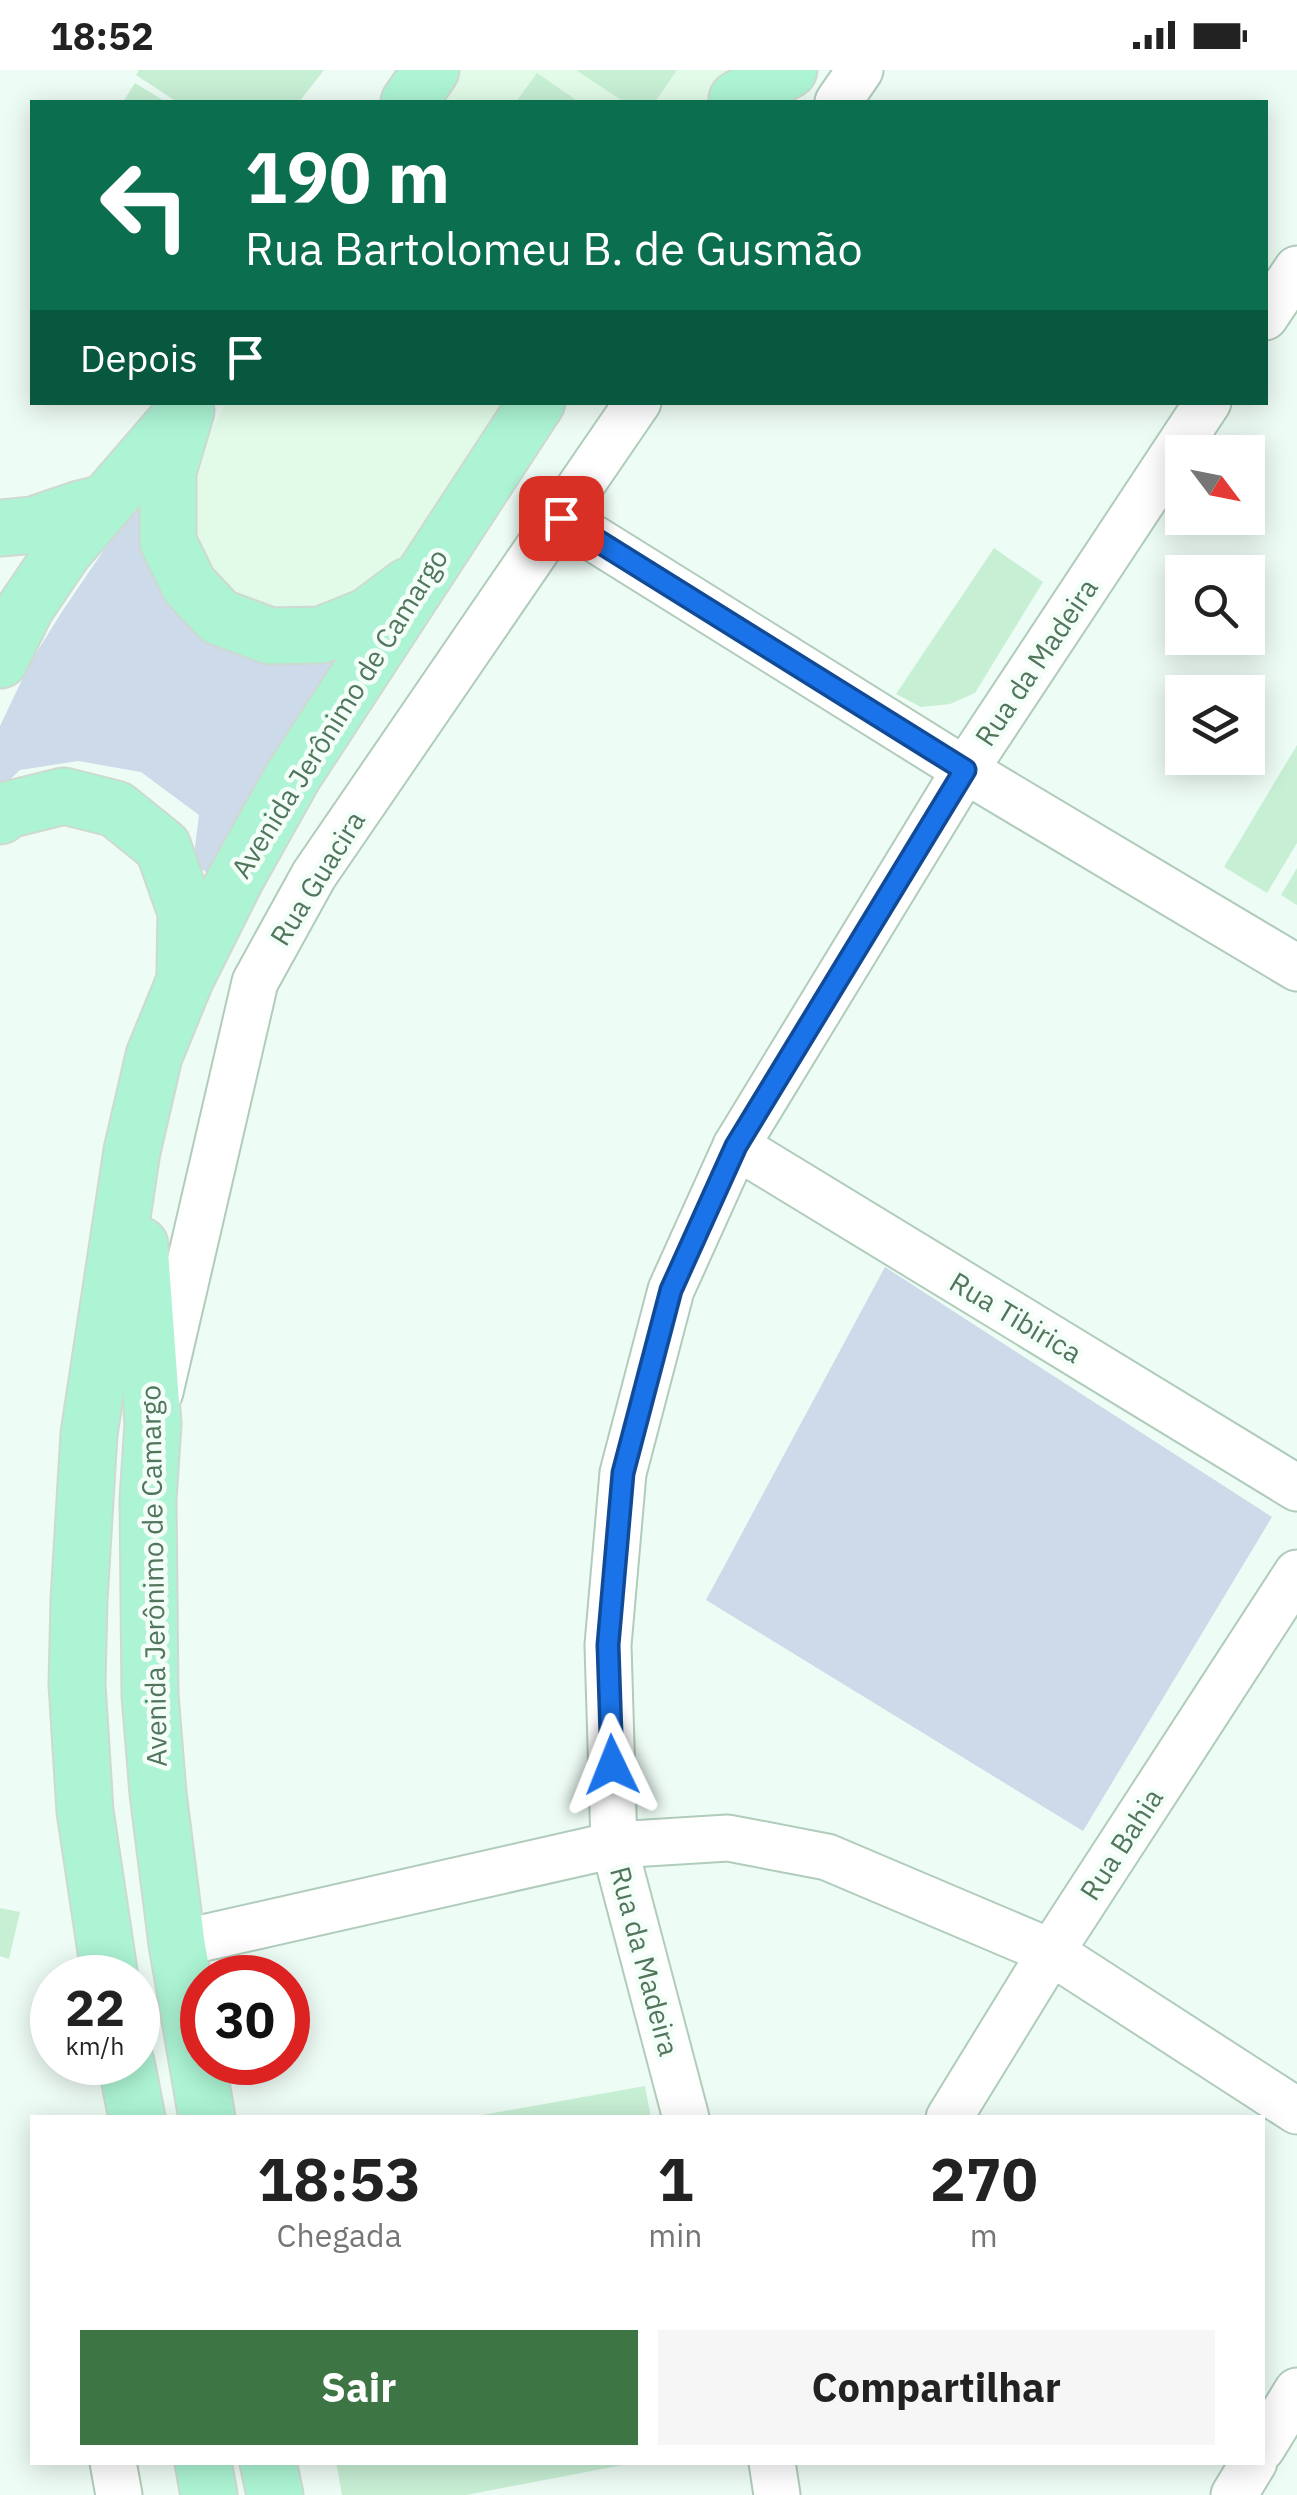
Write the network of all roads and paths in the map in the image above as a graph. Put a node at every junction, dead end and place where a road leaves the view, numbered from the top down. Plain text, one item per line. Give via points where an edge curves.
1 (431, 70) edge
2 (790, 70) edge
3 (860, 70) edge
4 (740, 85) edge
5 (410, 100) edge
6 (839, 100) edge
7 (1297, 269) edge
8 (1277, 320) edge
9 (535, 405) edge
10 (636, 405) edge
11 (1206, 405) edge
12 (189, 406) edge
13 (105, 503) junction
14 (561, 518) junction
15 (0, 528) edge
16 (423, 574) junction
17 (0, 580) edge
18 (1, 657) edge
19 (965, 770) junction
20 (0, 816) edge
21 (1297, 968) edge
22 (185, 980) junction
23 (736, 1146) junction
24 (132, 1151) junction
25 (153, 1424) junction
26 (1297, 1488) edge
27 (1297, 1573) edge
28 (614, 1845) junction
29 (177, 1944) junction
30 (1051, 1952) junction
31 (107, 1955) edge
32 (130, 2085) edge
33 (1297, 2111) edge
34 (135, 2115) edge
35 (206, 2115) edge
36 (685, 2115) edge
37 (951, 2115) edge
38 (1297, 2391) edge
39 (1265, 2443) edge
40 (114, 2465) edge
41 (204, 2465) edge
42 (240, 2465) edge
43 (269, 2465) edge
44 (772, 2465) edge
45 (1252, 2465) edge
46 (119, 2495) edge
47 (210, 2495) edge
48 (237, 2495) edge
49 (275, 2495) edge
50 (777, 2495) edge
51 (1234, 2495) edge

1 - 5 main road
2 - 4 main road
3 - 6 street
7 - 8 street
9 - 16 main road, Avenida Jerônimo de Camargo
10 - 14 street, Rua Guacira
11 - 19 street, Rua da Madeira
12 - 13 main road
12 - 16 main road via 168,472 168,542 190,585 219,617 270,636 321,635 368,616
13 - 15 main road
13 - 18 main road via 26,607
14 - 19 street
14 - 25 street, Rua Guacira via 314,876 255,982
16 - 22 main road, Avenida Jerônimo de Camargo via 294,776
17 - 18 main road via 10,618
19 - 21 street
19 - 23 street, Rua da Madeira
20 - 22 main road via 64,796 116,809 163,847 186,912
22 - 24 main road, Avenida Jerônimo de Camargo via 154,1056
23 - 26 street, Rua Tibirica
23 - 28 street, Rua da Madeira via 671,1290 623,1473 608,1645
24 - 25 main road, Avenida Jerônimo de Camargo
24 - 31 main road, Avenida Jerônimo de Camargo via 89,1434 79,1600 86,1811
25 - 29 main road, Avenida Jerônimo de Camargo via 150,1695
27 - 30 street, Rua Bahia
28 - 29 street
28 - 30 street via 728,1838 826,1857
28 - 36 street, Rua da Madeira
29 - 35 main road, Avenida Jerônimo de Camargo
30 - 33 street
30 - 37 street, Rua Bahia
32 - 34 main road
38 - 39 street
40 - 46 street
41 - 47 main road
42 - 48 main road
43 - 49 main road
44 - 50 street
45 - 51 street

